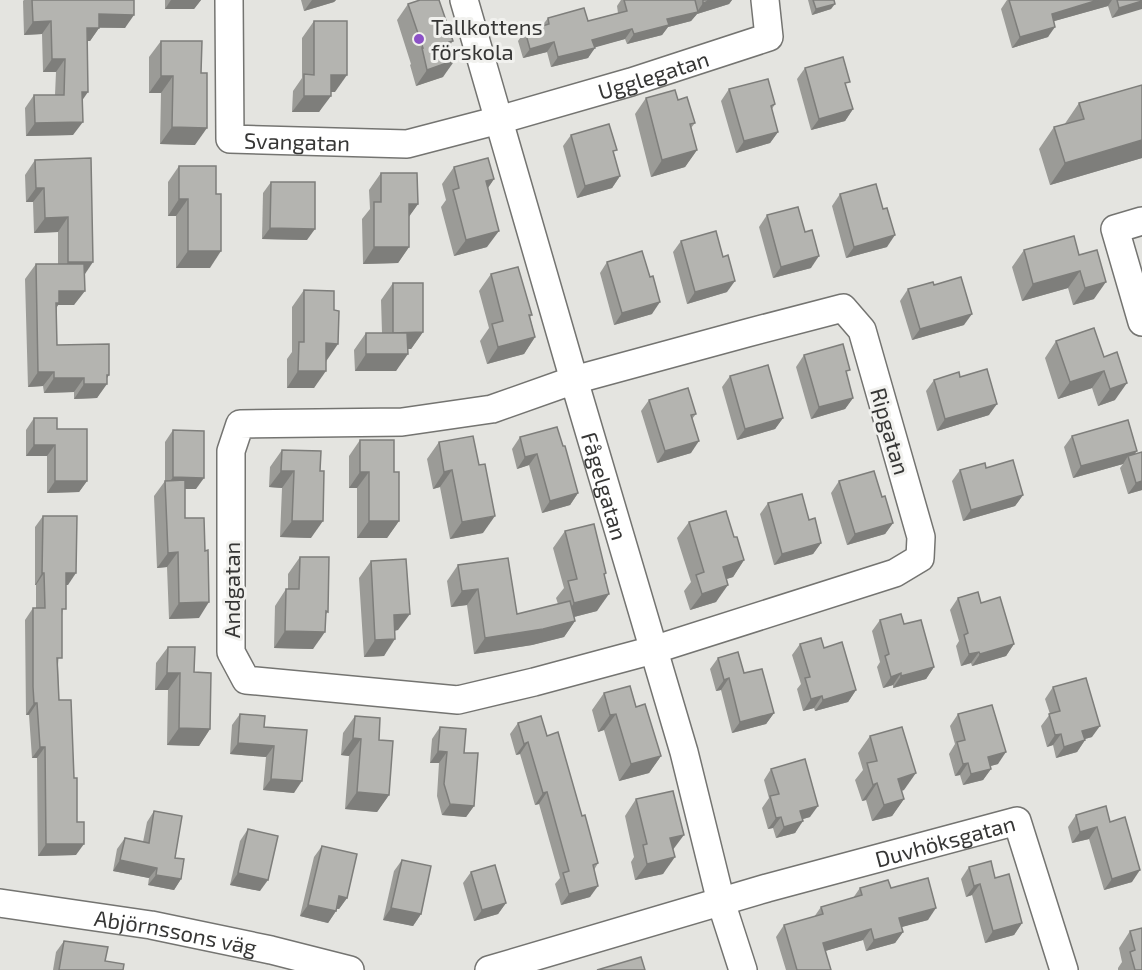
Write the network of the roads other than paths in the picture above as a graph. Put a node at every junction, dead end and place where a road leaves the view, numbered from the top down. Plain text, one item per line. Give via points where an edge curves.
1 (229, 0) edge
2 (464, 0) edge
3 (765, 0) edge
4 (499, 120) junction
5 (1142, 221) edge
6 (1142, 322) edge
7 (574, 380) junction
8 (653, 650) junction
9 (721, 902) junction
10 (0, 903) edge
11 (272, 960) edge
12 (350, 970) edge
13 (489, 970) edge
14 (743, 970) edge
15 (1064, 970) edge

1 - 4 street, Svangatan via 230,140 407,144
2 - 4 street, Fågelgatan
3 - 4 street, Ugglegatan via 769,37
4 - 7 street, Fågelgatan
5 - 6 street via 1115,229
7 - 8 street, Fågelgatan
7 - 8 street, Ripgatan via 843,308 862,330 921,537 920,558 895,573
7 - 8 street, Andgatan via 492,409 402,422 240,424 231,450 231,652 246,680 458,700
8 - 9 street, Fågelgatan via 684,752
9 - 13 street
9 - 14 street, Fågelgatan
9 - 15 street, Duvhöksgatan via 1017,821
10 - 11 street, Abjörnssons väg via 150,925
11 - 12 street, Abjörnssons väg

